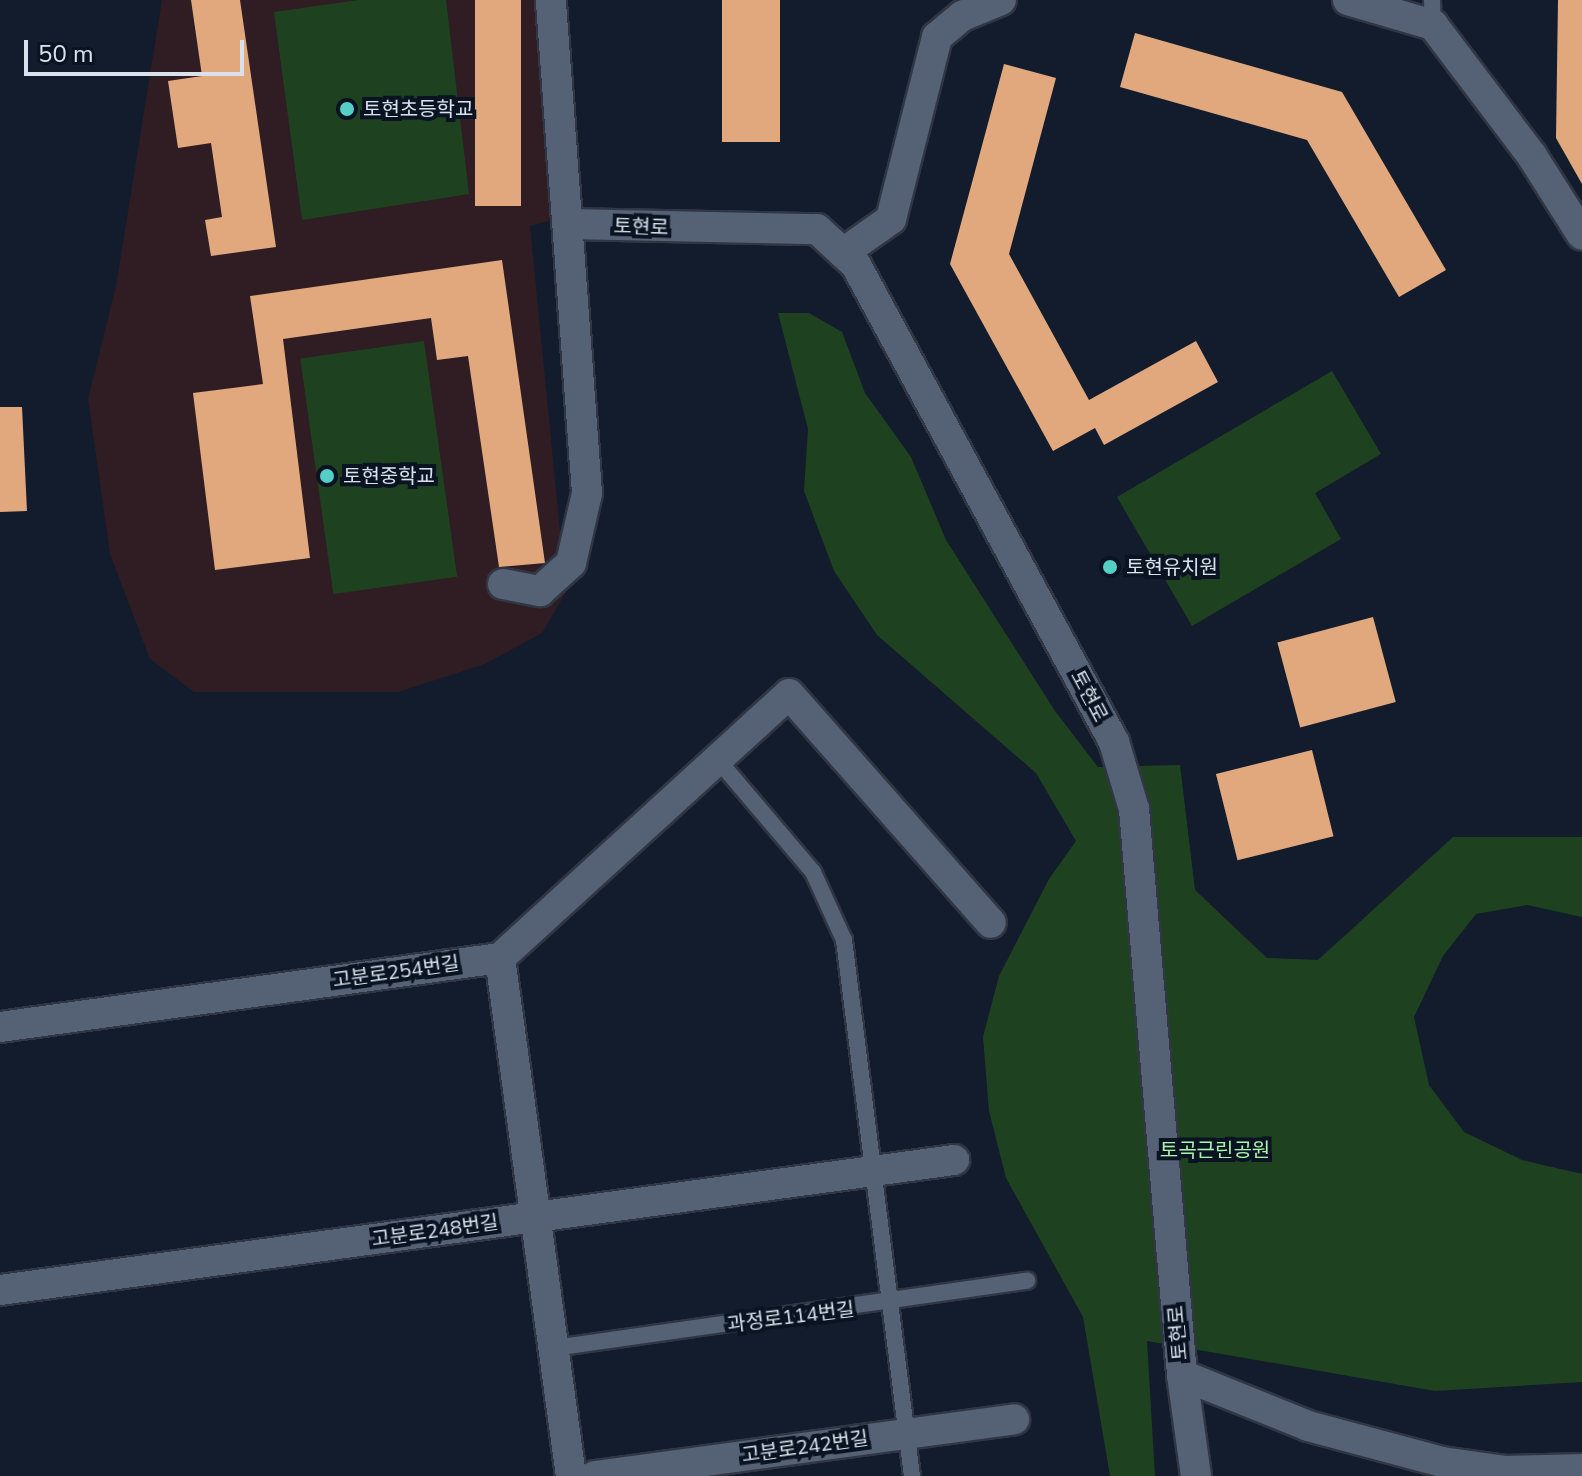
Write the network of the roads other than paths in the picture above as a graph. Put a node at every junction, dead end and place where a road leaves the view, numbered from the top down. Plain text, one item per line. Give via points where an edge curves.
1 (551, 0) edge
2 (1001, 0) edge
3 (1348, 0) edge
4 (1432, 13) edge
5 (569, 224) junction
6 (1582, 235) edge
7 (843, 253) junction
8 (503, 584) dead end
9 (718, 760) junction
10 (991, 923) dead end
11 (500, 958) junction
12 (0, 1027) edge
13 (954, 1160) dead end
14 (870, 1172) junction
15 (536, 1217) junction
16 (1027, 1281) dead end
17 (0, 1290) edge
18 (889, 1305) junction
19 (554, 1348) junction
20 (1182, 1375) junction
21 (1014, 1419) dead end
22 (907, 1433) junction
23 (1582, 1469) edge
24 (571, 1476) edge
25 (595, 1476) edge
26 (912, 1476) edge
27 (1196, 1476) edge

1 - 5 street
2 - 7 street via 962,16 937,37 891,219
3 - 4 street
4 - 6 street
5 - 7 street, 토현로 via 817,229
5 - 8 street via 587,462 583,518 571,563 540,591
7 - 20 street, 토현로 via 856,265 1114,742 1134,809
9 - 10 street via 789,694
9 - 11 street
9 - 14 lane via 813,872 844,940
11 - 12 street, 고분로254번길
11 - 15 street
13 - 14 street, 고분로248번길
14 - 15 street, 고분로248번길
14 - 18 lane
15 - 17 street, 고분로248번길
15 - 19 street
16 - 18 lane, 과정로114번길
18 - 19 lane, 과정로114번길
18 - 22 lane
19 - 24 street
20 - 23 street via 1308,1426 1442,1462 1506,1471
20 - 27 street, 토현로
21 - 22 street, 고분로242번길
22 - 25 street, 고분로242번길
22 - 26 lane

